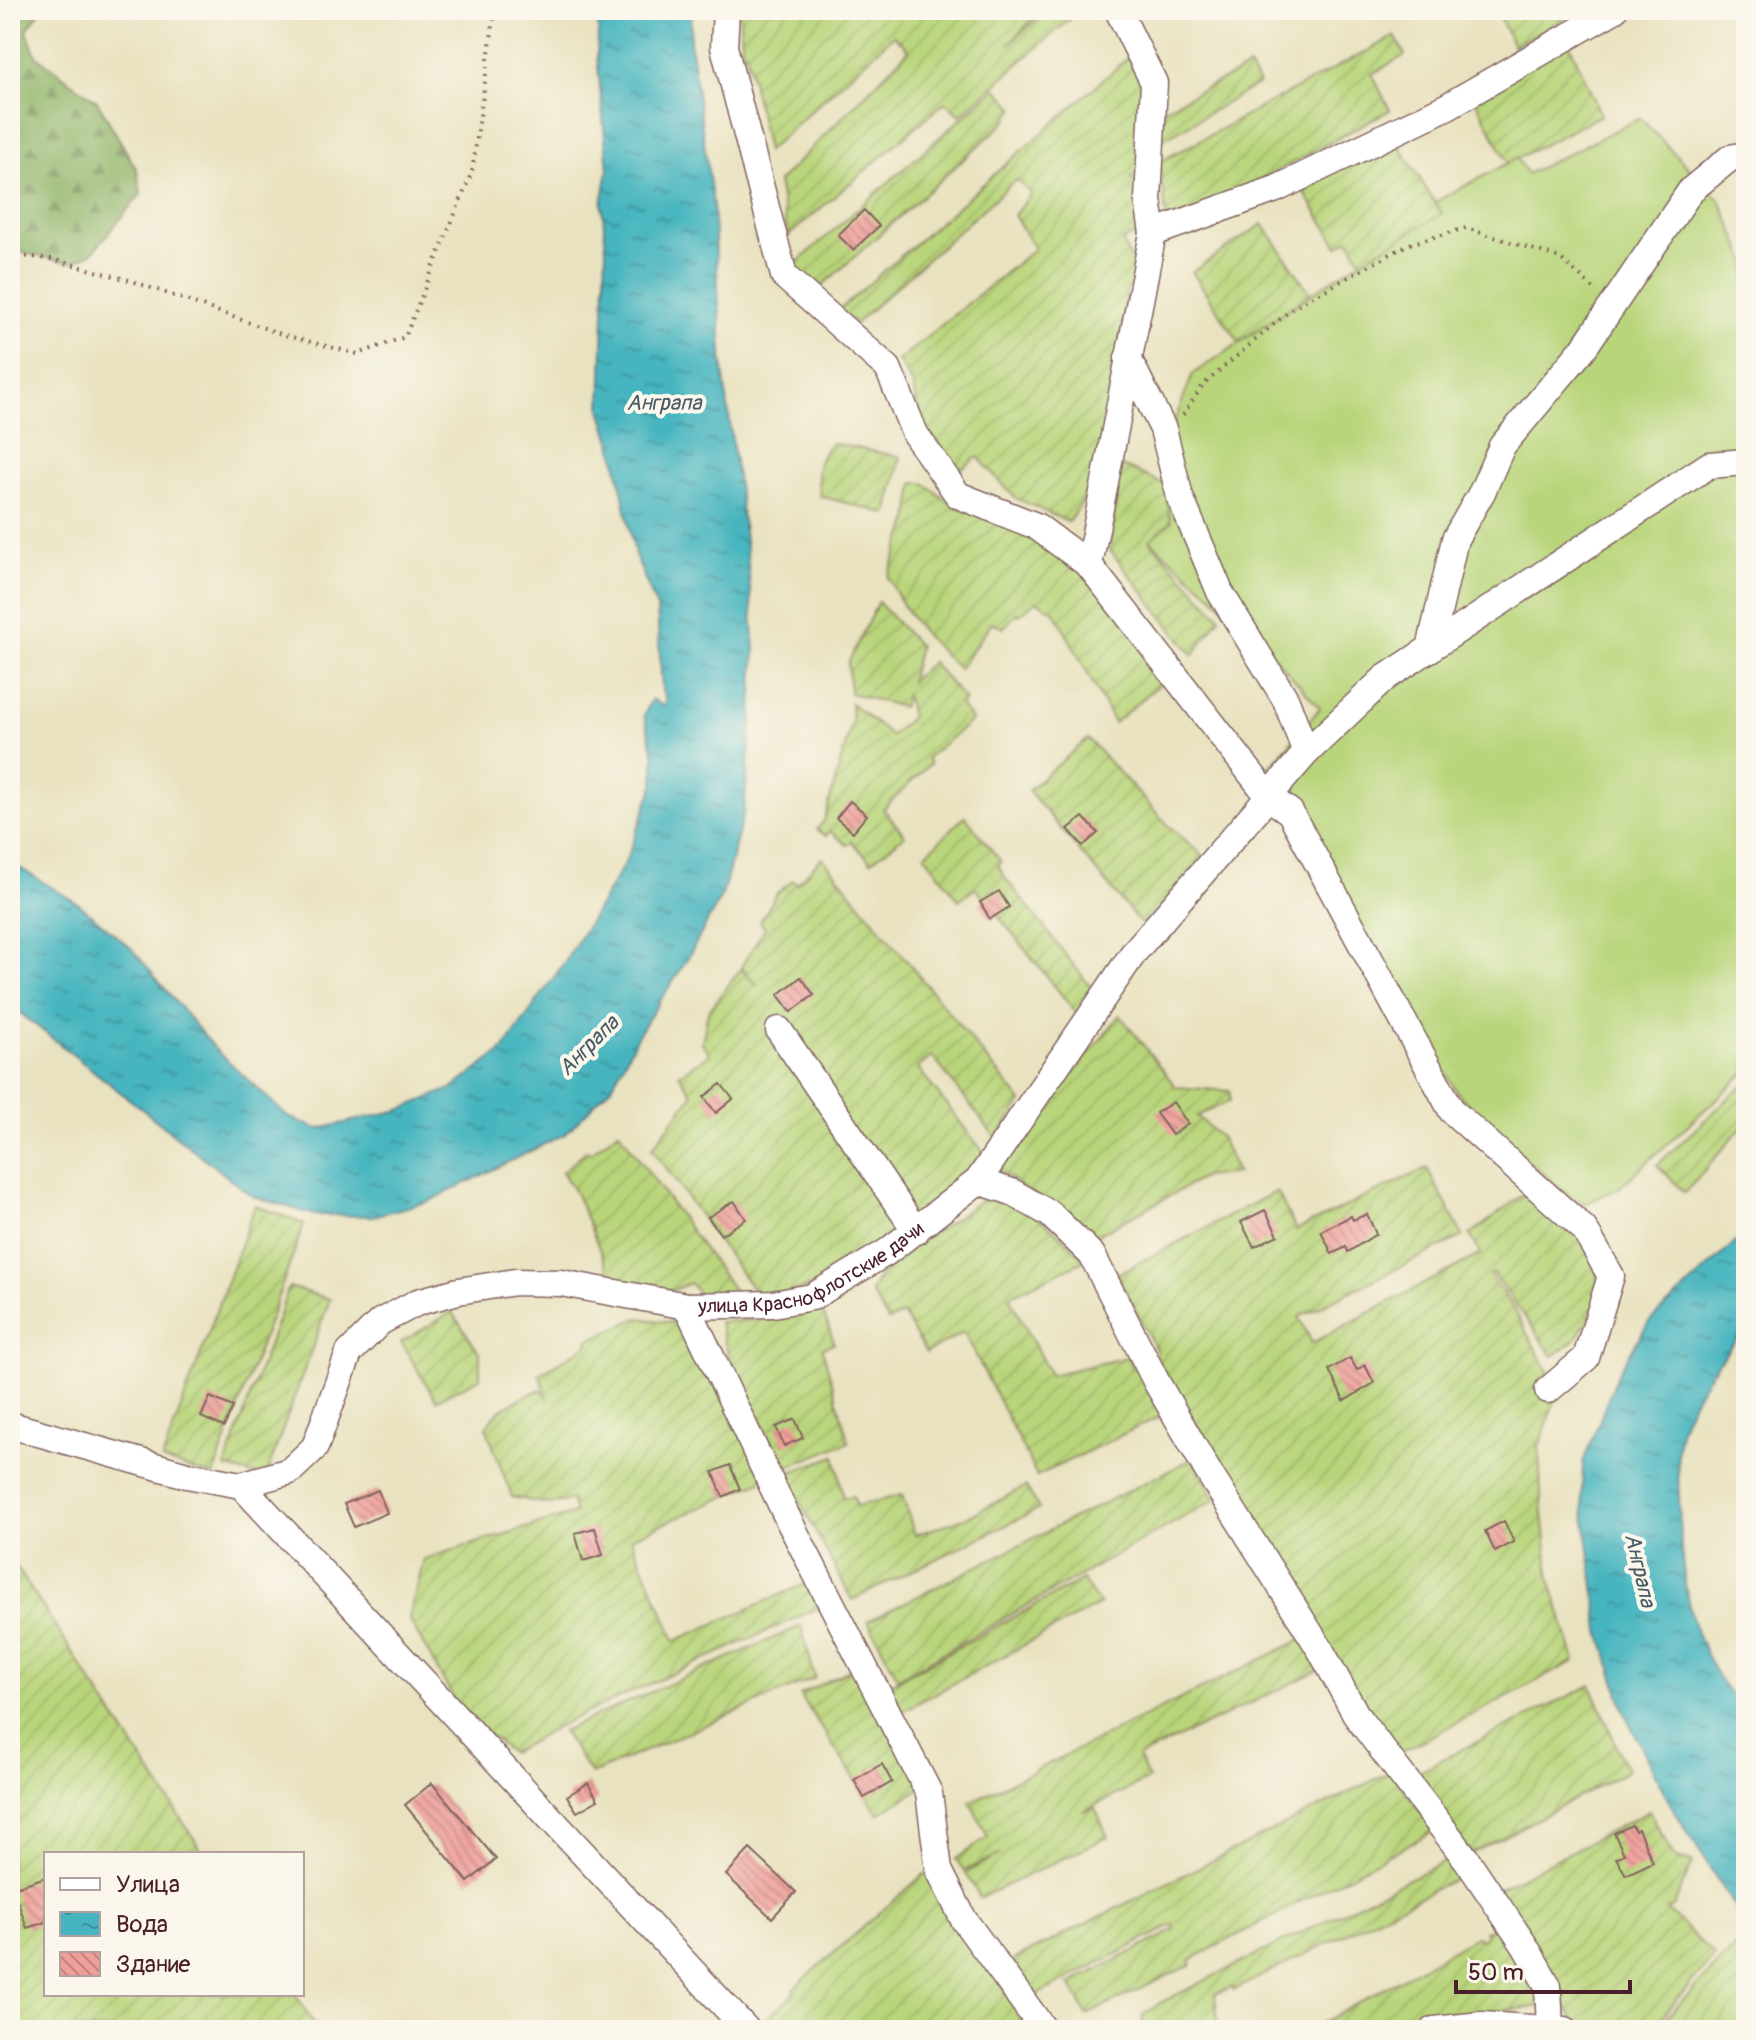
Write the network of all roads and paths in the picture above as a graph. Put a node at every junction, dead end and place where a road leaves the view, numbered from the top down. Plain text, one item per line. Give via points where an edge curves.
1 (495, 10) edge
2 (726, 10) edge
3 (1118, 10) edge
4 (1614, 10) edge
5 (1746, 155) edge
6 (1153, 233) junction
7 (10, 255) edge
8 (1612, 306) junction
9 (1128, 358) junction
10 (1166, 440) junction
11 (1746, 462) edge
12 (1089, 565) junction
13 (1430, 649) junction
14 (1306, 753) junction
15 (1270, 798) junction
16 (779, 1030) dead end
17 (978, 1181) junction
18 (916, 1231) junction
19 (687, 1306) junction
20 (1548, 1390) dead end
21 (10, 1425) edge
22 (241, 1485) junction
23 (1550, 2029) edge
24 (747, 2030) edge
25 (1044, 2030) edge
26 (1434, 2030) edge
27 (1568, 2030) edge

1 - 7 path via 472,172 405,337 358,354 284,335 129,280 52,259
2 - 12 street via 724,47 784,276 888,368 915,434 958,495 1036,526
3 - 6 street via 1154,83 1148,200
4 - 6 street via 1448,106 1276,189
5 - 8 street via 1730,158 1691,190
6 - 9 street
8 - 10 path via 1560,258 1466,228 1409,244 1294,307 1203,385
8 - 13 street via 1502,446 1455,539
9 - 10 street
9 - 12 street
10 - 14 street via 1180,497 1220,592 1286,700
11 - 13 street, улица Краснофлотские дачи via 1709,465
12 - 15 street
13 - 14 street, улица Краснофлотские дачи via 1385,678
14 - 15 street, улица Краснофлотские дачи
15 - 17 street, улица Краснофлотские дачи via 1135,951
15 - 20 street via 1290,812 1452,1111 1584,1229 1611,1276 1586,1358
16 - 18 street
17 - 18 street, улица Краснофлотские дачи
17 - 23 street via 1012,1192 1050,1214 1092,1255 1201,1460 1358,1718 1467,1860 1525,1946 1548,1986
18 - 19 street, улица Краснофлотские дачи via 812,1297 760,1305
19 - 22 street, улица Краснофлотские дачи via 561,1283 515,1282 418,1302 380,1322 349,1353 315,1447 290,1471
19 - 25 street via 787,1517 929,1793 945,1883 972,1932
21 - 22 street, улица Краснофлотские дачи
22 - 24 street
23 - 26 street via 1481,2025
23 - 27 street

